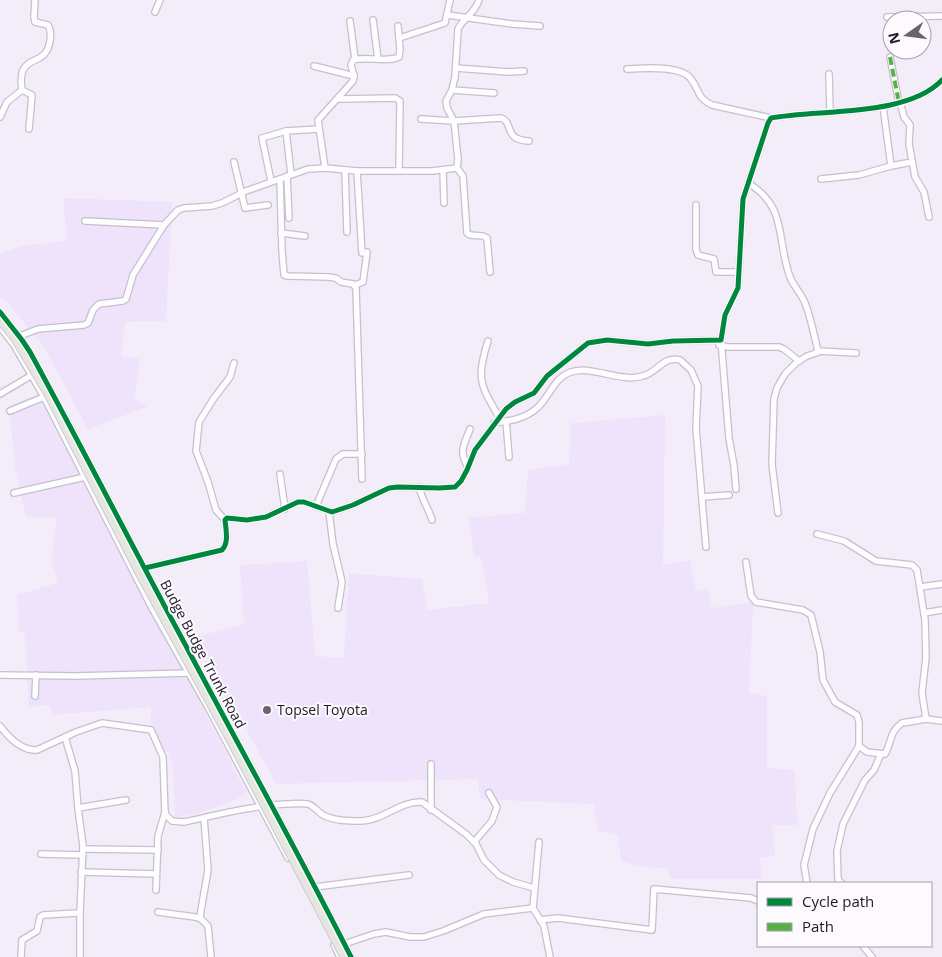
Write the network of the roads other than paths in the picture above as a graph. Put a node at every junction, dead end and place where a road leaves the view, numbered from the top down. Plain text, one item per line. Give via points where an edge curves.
1 (35, 0) edge
2 (160, 0) edge
3 (450, 0) edge
4 (479, 0) edge
5 (155, 12) dead end
6 (448, 15) junction
7 (466, 18) junction
8 (373, 20) dead end
9 (350, 21) dead end
10 (398, 26) dead end
11 (540, 26) dead end
12 (400, 38) junction
13 (355, 59) junction
14 (378, 59) junction
15 (891, 60) edge
16 (314, 66) dead end
17 (456, 68) junction
18 (627, 69) dead end
19 (524, 71) dead end
20 (829, 74) dead end
21 (354, 76) junction
22 (942, 80) edge
23 (22, 90) junction
24 (452, 90) junction
25 (494, 93) dead end
26 (338, 98) junction
27 (900, 102) junction
28 (883, 106) junction
29 (830, 112) junction
30 (0, 117) edge
31 (771, 118) junction
32 (421, 119) dead end
33 (454, 121) junction
34 (29, 129) dead end
35 (319, 129) junction
36 (286, 131) junction
37 (529, 141) dead end
38 (234, 162) dead end
39 (912, 162) junction
40 (891, 166) junction
41 (325, 168) junction
42 (457, 168) junction
43 (345, 170) junction
44 (399, 170) junction
45 (442, 170) junction
46 (357, 171) junction
47 (289, 175) junction
48 (280, 179) junction
49 (821, 179) dead end
50 (271, 181) junction
51 (748, 184) junction
52 (241, 194) junction
53 (444, 203) dead end
54 (268, 205) dead end
55 (696, 205) dead end
56 (929, 217) dead end
57 (289, 218) dead end
58 (85, 221) dead end
59 (164, 225) junction
60 (346, 232) dead end
61 (281, 233) junction
62 (305, 236) dead end
63 (490, 272) dead end
64 (738, 272) junction
65 (355, 285) junction
66 (0, 312) edge
67 (0, 320) edge
68 (0, 328) edge
69 (20, 336) junction
70 (10, 340) junction
71 (488, 341) dead end
72 (719, 342) junction
73 (819, 352) junction
74 (856, 354) dead end
75 (800, 361) junction
76 (234, 363) dead end
77 (32, 375) junction
78 (0, 394) edge
79 (44, 397) junction
80 (10, 411) dead end
81 (499, 417) junction
82 (506, 421) junction
83 (494, 423) junction
84 (470, 429) dead end
85 (362, 454) junction
86 (509, 457) dead end
87 (468, 468) junction
88 (280, 474) dead end
89 (85, 477) junction
90 (362, 479) dead end
91 (419, 487) junction
92 (736, 489) dead end
93 (14, 493) dead end
94 (729, 495) dead end
95 (702, 497) junction
96 (316, 506) junction
97 (285, 509) junction
98 (329, 512) junction
99 (778, 513) dead end
100 (225, 520) junction
101 (432, 520) dead end
102 (817, 534) dead end
103 (706, 547) dead end
104 (746, 562) dead end
105 (145, 568) junction
106 (942, 584) edge
107 (921, 587) junction
108 (338, 608) dead end
109 (942, 610) edge
110 (924, 613) junction
111 (189, 674) junction
112 (0, 675) edge
113 (36, 675) junction
114 (35, 696) dead end
115 (926, 719) junction
116 (942, 721) edge
117 (0, 726) edge
118 (65, 737) junction
119 (859, 746) junction
120 (881, 754) junction
121 (431, 764) dead end
122 (489, 793) dead end
123 (126, 800) dead end
124 (271, 805) junction
125 (260, 806) junction
126 (78, 808) junction
127 (431, 810) junction
128 (165, 812) junction
129 (204, 818) junction
130 (474, 842) junction
131 (539, 842) dead end
132 (158, 850) junction
133 (83, 852) junction
134 (41, 854) dead end
135 (81, 872) junction
136 (156, 874) junction
137 (409, 875) dead end
138 (807, 882) edge
139 (840, 882) edge
140 (315, 887) junction
141 (534, 888) junction
142 (156, 890) dead end
143 (757, 901) edge
144 (532, 908) junction
145 (158, 912) dead end
146 (80, 913) junction
147 (201, 919) junction
148 (540, 920) junction
149 (344, 944) junction
150 (864, 947) edge
151 (22, 957) edge
152 (80, 957) edge
153 (211, 957) edge
154 (340, 957) edge
155 (344, 957) edge
156 (351, 957) edge
157 (550, 957) edge
158 (872, 957) edge

1 - 23 street via 34,20 48,25 50,40 46,54 23,70
2 - 5 street
3 - 6 street
4 - 7 street via 472,14
6 - 7 street
6 - 12 street via 443,24
7 - 11 street
7 - 17 street via 458,29
8 - 14 street
9 - 13 street
10 - 12 street
12 - 14 street via 399,57
13 - 14 street
13 - 21 street via 350,65
15 - 27 street
16 - 21 street
17 - 19 street
17 - 24 street
18 - 31 street via 680,70 689,76 703,101
20 - 29 street
21 - 26 street
22 - 27 street via 923,94
23 - 30 street via 7,102
23 - 34 street via 32,95
24 - 25 street
24 - 33 street via 446,101
26 - 35 street via 320,116
26 - 44 street via 395,98 400,101
27 - 28 street
27 - 39 street via 904,117 910,123
28 - 29 street
28 - 40 street
29 - 31 street
31 - 51 street
32 - 33 street
33 - 37 street via 504,119 515,138
33 - 42 street
35 - 36 street
35 - 41 street
36 - 47 street
36 - 50 street via 262,138
38 - 52 street
39 - 40 street
39 - 56 street via 916,179 924,192
40 - 49 street via 858,175
41 - 43 street
41 - 47 street
42 - 45 street
42 - 63 street via 463,176 468,233 486,238
43 - 46 street
43 - 60 street
44 - 45 street
44 - 46 street
45 - 53 street
46 - 65 street via 365,253 362,282
47 - 48 street
47 - 57 street
48 - 50 street
48 - 61 street
50 - 52 street
51 - 64 street via 743,199
51 - 73 street via 759,190 774,210 789,274 806,304
52 - 54 street via 245,208
52 - 59 street via 218,204 178,210
55 - 64 street via 698,255 714,259 716,272
58 - 59 street
59 - 69 street via 133,275 126,299 99,304 84,325 38,329
61 - 62 street
61 - 65 street via 286,276 328,276
64 - 72 street via 738,288 726,312
65 - 85 street
66 - 69 street, Budge Budge Trunk Road
67 - 155 main road, bridge via 44,388
68 - 70 street, Budge Budge Trunk Road
69 - 70 street
69 - 105 street, Budge Budge Trunk Road
70 - 77 street, Budge Budge Trunk Road
71 - 81 street via 480,365 481,381
72 - 75 street via 779,347
72 - 81 street via 648,344 607,340 588,343 546,376 534,393 506,408
72 - 92 street
73 - 74 street
73 - 75 street
75 - 99 street via 782,378 774,399 772,464
76 - 100 street via 230,377 199,422 196,451 216,510
77 - 78 street
77 - 79 street, Budge Budge Trunk Road
79 - 80 street
79 - 89 street, Budge Budge Trunk Road
81 - 83 street
82 - 83 street
82 - 86 street
82 - 95 street via 526,416 538,407 561,377 570,372 585,370 641,377 666,360 680,360 691,370 698,386 696,428
83 - 87 street via 475,450
84 - 87 street via 462,451
85 - 90 street
85 - 96 street via 343,454 336,459
87 - 91 street via 455,487
88 - 97 street
89 - 93 street
89 - 111 street, Budge Budge Trunk Road
91 - 98 street via 389,488 341,510
91 - 101 street
94 - 95 street
95 - 103 street
96 - 97 street via 298,502
96 - 98 street
97 - 100 street via 266,517 247,520 230,517
98 - 108 street via 342,582
100 - 105 street via 227,541 222,550
102 - 107 street via 844,541 876,561 914,566
104 - 119 street via 750,591 756,602 803,610 811,615 824,680 835,702 856,715
105 - 124 street, Budge Budge Trunk Road
106 - 107 street
107 - 110 street
109 - 110 street
110 - 115 street via 926,657 922,693
111 - 113 street
111 - 125 street, Budge Budge Trunk Road
112 - 113 street
113 - 114 street
115 - 116 street
115 - 120 street via 899,725 890,736 885,754
117 - 118 street via 23,748 30,750
118 - 126 street via 75,771
118 - 128 street via 102,723 151,730 163,757
119 - 120 street via 867,752
119 - 138 street via 830,793 813,829 804,865
120 - 139 street via 843,824 837,851
121 - 127 street
122 - 130 street via 497,807 492,821
123 - 126 street
124 - 125 street
124 - 127 street via 310,805 324,815 347,821 374,820 419,802
124 - 140 street, Budge Budge Trunk Road
125 - 129 street
125 - 154 street, Budge Budge Trunk Road
126 - 133 street
127 - 130 street
128 - 129 street via 172,821
128 - 132 street via 158,836
129 - 147 street via 208,870
130 - 141 street via 484,860 499,875
131 - 141 street
132 - 133 street
132 - 136 street
133 - 134 street
133 - 135 street
135 - 136 street
135 - 146 street
136 - 142 street
137 - 140 street
140 - 149 street, Budge Budge Trunk Road
141 - 144 street
143 - 148 street via 654,889 652,930 558,918
144 - 148 street
144 - 149 street via 484,914 424,937 386,932
145 - 147 street
146 - 151 street via 40,917 37,931 22,940
146 - 152 street
147 - 153 street via 208,926
148 - 157 street
149 - 156 street, Budge Budge Trunk Road
150 - 158 street

